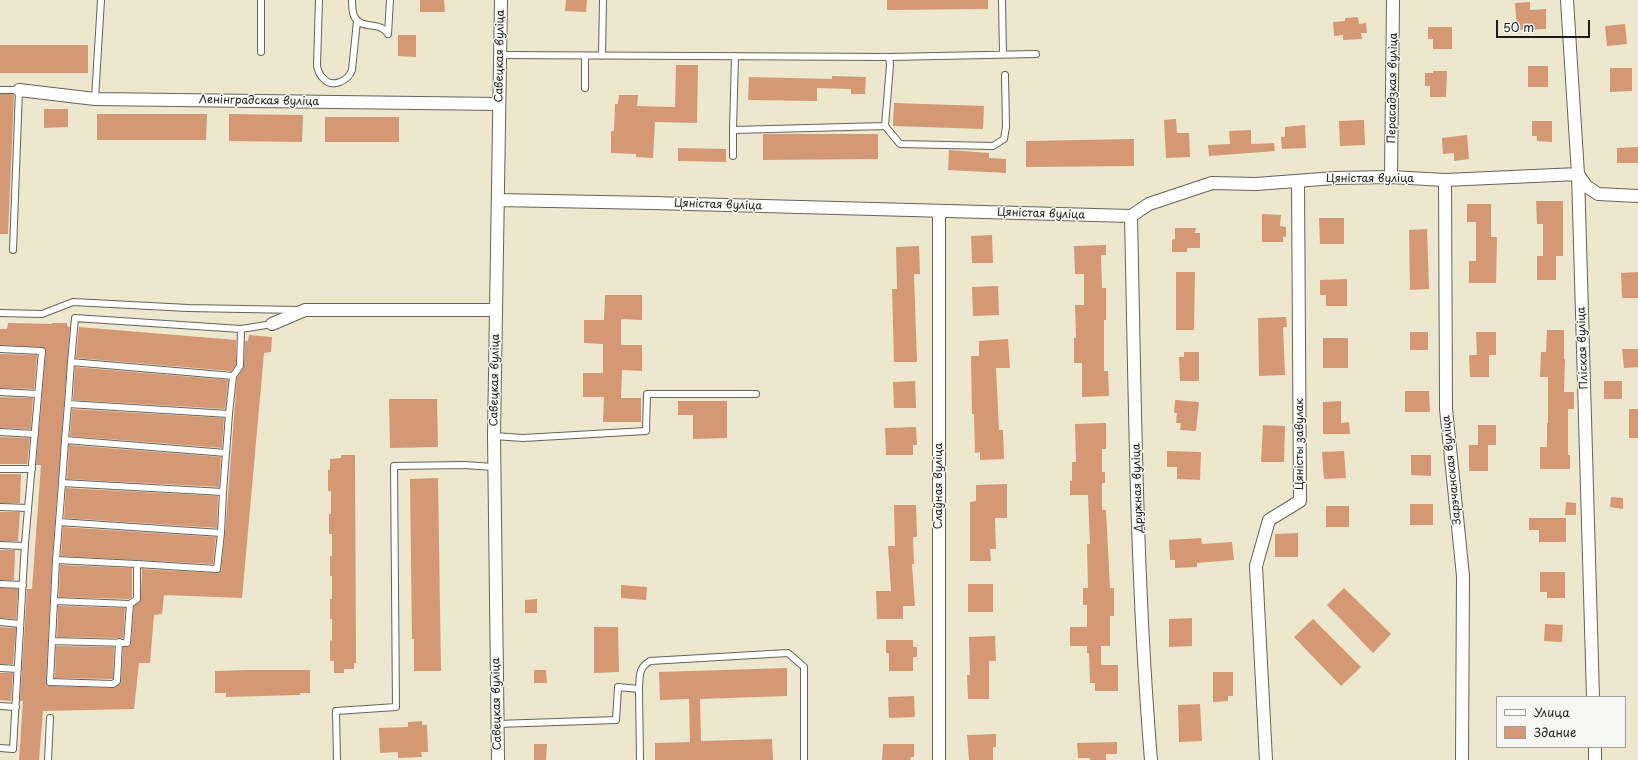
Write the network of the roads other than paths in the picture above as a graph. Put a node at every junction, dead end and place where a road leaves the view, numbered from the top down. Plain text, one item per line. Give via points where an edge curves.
1 (101, 0) edge
2 (261, 0) edge
3 (319, 0) edge
4 (352, 0) edge
5 (390, 0) edge
6 (500, 0) edge
7 (603, 0) edge
8 (1002, 0) edge
9 (1393, 0) edge
10 (1567, 0) edge
11 (357, 21) junction
12 (260, 52) dead end
13 (1003, 54) junction
14 (1036, 54) dead end
15 (499, 55) junction
16 (585, 56) junction
17 (602, 56) junction
18 (735, 56) junction
19 (889, 56) junction
20 (1005, 74) dead end
21 (585, 88) dead end
22 (0, 90) edge
23 (19, 90) junction
24 (95, 99) junction
25 (499, 104) junction
26 (885, 126) junction
27 (733, 130) junction
28 (733, 156) dead end
29 (1578, 174) junction
30 (1391, 177) junction
31 (1445, 180) junction
32 (1298, 181) junction
33 (1638, 196) edge
34 (498, 200) junction
35 (939, 211) junction
36 (1131, 216) junction
37 (13, 250) dead end
38 (305, 310) junction
39 (496, 310) junction
40 (0, 313) edge
41 (272, 324) joint
42 (241, 329) junction
43 (0, 349) edge
44 (71, 362) junction
45 (233, 376) junction
46 (0, 392) edge
47 (38, 394) junction
48 (756, 394) dead end
49 (68, 406) junction
50 (229, 414) junction
51 (0, 432) edge
52 (35, 434) junction
53 (494, 436) junction
54 (65, 440) junction
55 (226, 453) junction
56 (494, 467) junction
57 (0, 469) edge
58 (32, 470) junction
59 (62, 483) junction
60 (223, 492) junction
61 (0, 507) edge
62 (28, 508) junction
63 (59, 522) junction
64 (221, 533) junction
65 (0, 545) edge
66 (25, 546) junction
67 (56, 560) junction
68 (137, 564) junction
69 (0, 584) edge
70 (23, 585) junction
71 (54, 601) junction
72 (130, 604) junction
73 (0, 622) edge
74 (20, 624) junction
75 (52, 641) junction
76 (119, 642) junction
77 (0, 668) edge
78 (18, 669) junction
79 (639, 689) junction
80 (1593, 696) edge
81 (0, 706) edge
82 (16, 707) junction
83 (50, 718) dead end
84 (497, 724) junction
85 (0, 748) edge
86 (1595, 748) edge
87 (48, 760) edge
88 (337, 760) edge
89 (498, 760) edge
90 (640, 760) edge
91 (804, 760) edge
92 (939, 760) edge
93 (1151, 760) edge
94 (1266, 760) edge
95 (1462, 760) edge
96 (1595, 760) edge

1 - 24 lane
2 - 12 lane
3 - 11 lane via 317,66 323,79 328,82 340,82 349,77
4 - 11 lane via 353,15
5 - 11 lane via 388,34 386,29
6 - 15 street, Савецкая вуліца
7 - 17 lane
8 - 13 lane
9 - 30 street, Перасадзкая вуліца
10 - 29 street, Пліская вуліца
13 - 14 lane
13 - 19 lane
15 - 16 lane
15 - 25 street, Савецкая вуліца
16 - 17 lane
16 - 21 lane
17 - 18 lane
18 - 19 lane
18 - 27 lane
19 - 26 lane
20 - 26 lane via 1004,139 993,146 900,144
22 - 23 lane
23 - 24 street, Ленінградская вуліца
23 - 37 lane
24 - 25 street, Ленінградская вуліца
25 - 34 street, Савецкая вуліца
26 - 27 lane
27 - 28 lane
29 - 31 street, Цяністая вуліца
29 - 33 street via 1586,186 1598,194
29 - 80 street, Пліская вуліца
30 - 31 street, Цяністая вуліца
30 - 32 street, Цяністая вуліца
31 - 95 street, Зарэчанская вуліца via 1446,409 1463,576
32 - 36 street, Цяністая вуліца via 1256,184 1212,183 1149,204
32 - 94 street, Цяністы завулак via 1300,501 1269,520 1256,566
34 - 35 street, Цяністая вуліца
34 - 39 street, Савецкая вуліца
35 - 36 street, Цяністая вуліца
35 - 92 street, Слаўная вуліца
36 - 93 street, Дружная вуліца via 1138,508
38 - 39 street
38 - 40 lane via 188,308 73,302 42,314
38 - 41 street
39 - 53 street, Савецкая вуліца
41 - 42 lane
42 - 44 lane via 75,318
42 - 45 lane via 240,366
43 - 47 lane via 42,351
44 - 45 lane
44 - 49 lane
45 - 50 lane
46 - 47 lane
47 - 52 lane
48 - 53 lane via 647,394 646,431 523,438
49 - 50 lane
49 - 54 lane
50 - 55 lane
51 - 52 lane
52 - 58 lane
53 - 56 street, Савецкая вуліца
54 - 55 lane
54 - 59 lane
55 - 60 lane
56 - 84 street, Савецкая вуліца
56 - 88 lane via 394,466 396,707 336,711
57 - 58 lane
58 - 62 lane
59 - 60 lane
59 - 63 lane
60 - 64 lane
61 - 62 lane
62 - 66 lane
63 - 64 lane
63 - 67 lane
64 - 68 lane via 217,569
65 - 66 lane
66 - 70 lane
67 - 68 lane
67 - 71 lane
68 - 72 lane via 137,600
69 - 70 lane
70 - 74 lane
71 - 72 lane
71 - 75 lane
72 - 76 lane via 127,643
73 - 74 lane
74 - 78 lane
75 - 76 lane
75 - 76 lane via 50,682 113,684 117,680
77 - 78 lane
78 - 82 lane
79 - 84 lane via 618,688 616,720
79 - 90 lane
79 - 91 lane via 640,670 650,661 788,653 804,667
81 - 82 lane
82 - 85 lane via 14,748
83 - 87 lane
84 - 89 street, Савецкая вуліца
86 - 96 street

